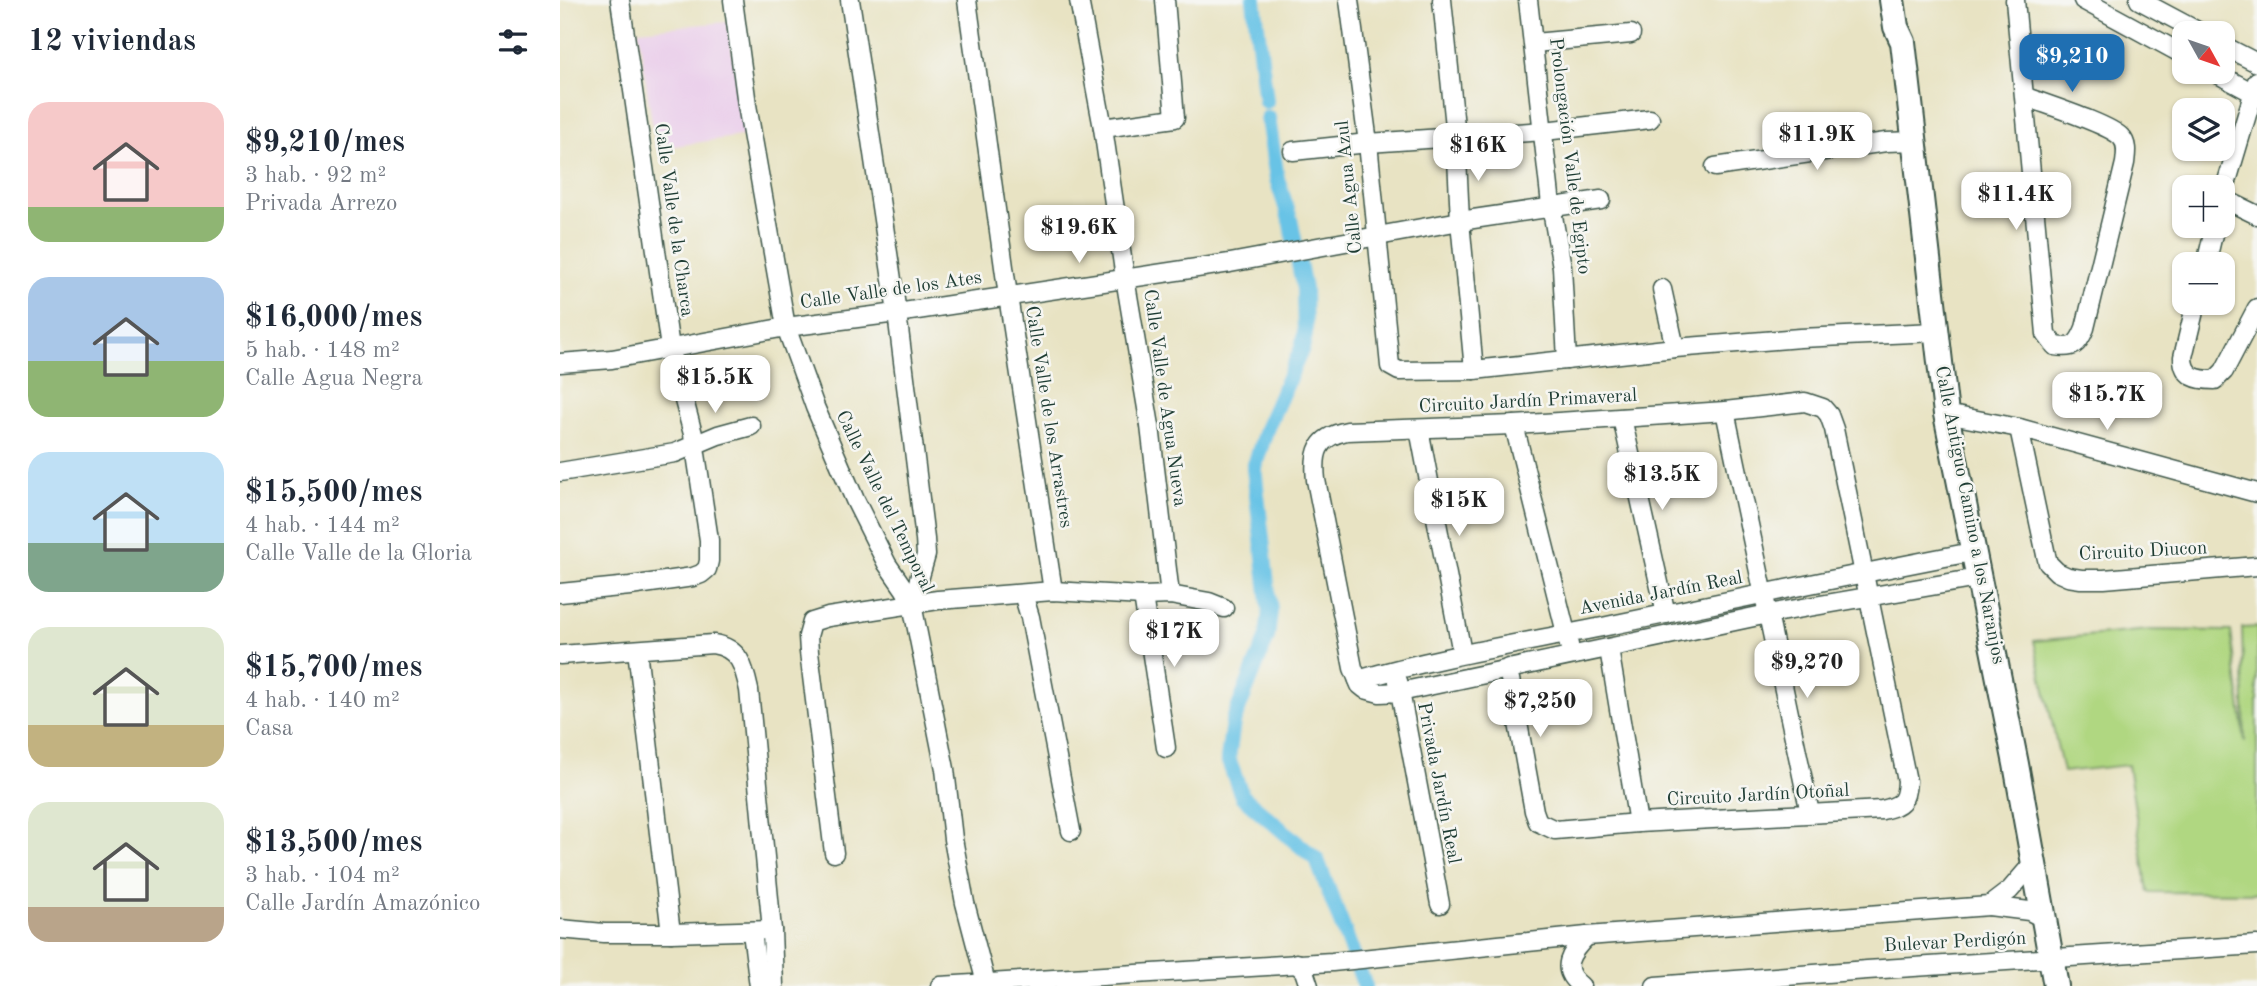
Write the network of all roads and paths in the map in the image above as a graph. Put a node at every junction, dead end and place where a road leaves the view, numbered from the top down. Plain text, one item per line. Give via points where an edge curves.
1 (620, 0) edge
2 (733, 0) edge
3 (850, 0) edge
4 (967, 0) edge
5 (1079, 0) edge
6 (1165, 0) edge
7 (1349, 0) edge
8 (1442, 0) edge
9 (1528, 0) edge
10 (1892, 0) edge
11 (1907, 0) edge
12 (2015, 0) edge
13 (2083, 0) edge
14 (2139, 0) edge
15 (2178, 21) edge
16 (1631, 34) dead end
17 (1903, 41) junction
18 (1534, 43) junction
19 (2172, 48) edge
20 (2235, 52) edge
21 (2257, 64) edge
22 (2235, 81) edge
23 (2256, 90) edge
24 (2024, 96) junction
25 (1650, 119) dead end
26 (1103, 128) junction
27 (1544, 131) junction
28 (1456, 136) junction
29 (1916, 141) junction
30 (1368, 143) junction
31 (1293, 151) dead end
32 (1715, 167) dead end
33 (2229, 175) edge
34 (1601, 200) dead end
35 (2235, 204) edge
36 (1551, 205) junction
37 (2257, 215) edge
38 (1460, 220) junction
39 (1377, 235) junction
40 (1125, 278) junction
41 (1662, 289) dead end
42 (1008, 296) junction
43 (2257, 308) edge
44 (897, 313) junction
45 (2193, 315) edge
46 (786, 327) junction
47 (1936, 332) junction
48 (670, 348) junction
49 (1675, 348) junction
50 (1567, 360) junction
51 (560, 363) edge
52 (1474, 370) junction
53 (1725, 411) junction
54 (1946, 414) junction
55 (1622, 418) junction
56 (1514, 425) junction
57 (751, 426) dead end
58 (2019, 428) junction
59 (1419, 429) junction
60 (694, 446) junction
61 (560, 472) edge
62 (2257, 493) edge
63 (1972, 552) junction
64 (2257, 566) edge
65 (1865, 572) junction
66 (1978, 578) junction
67 (1053, 590) junction
68 (560, 593) edge
69 (1023, 594) junction
70 (1170, 595) junction
71 (1765, 595) junction
72 (1143, 596) junction
73 (1869, 598) junction
74 (912, 604) junction
75 (1224, 608) dead end
76 (1666, 614) junction
77 (1768, 614) junction
78 (1566, 634) junction
79 (1609, 649) junction
80 (637, 650) junction
81 (1462, 653) junction
82 (560, 655) edge
83 (1571, 655) junction
84 (1508, 668) junction
85 (1396, 669) junction
86 (1362, 685) junction
87 (1399, 692) junction
88 (1166, 748) dead end
89 (1811, 813) junction
90 (1639, 823) junction
91 (1071, 831) dead end
92 (834, 853) dead end
93 (2034, 862) junction
94 (1440, 904) dead end
95 (1989, 905) junction
96 (2043, 918) junction
97 (560, 929) edge
98 (772, 930) junction
99 (752, 932) junction
100 (671, 933) junction
101 (1587, 936) junction
102 (2257, 945) edge
103 (2050, 959) junction
104 (1296, 963) junction
105 (986, 983) junction
106 (1726, 983) edge
107 (759, 986) edge
108 (774, 986) edge
109 (940, 986) edge
110 (1309, 986) edge
111 (1581, 986) edge
112 (1655, 986) edge
113 (2056, 986) edge

1 - 48 street, Calle Valle de la Charca
2 - 46 street, Calle Valle del Temporal
3 - 44 street
4 - 42 street, Calle Valle de los Arrastres
5 - 26 street, Calle Valle de Agua Nueva
6 - 26 street via 1175,117
7 - 30 street, Calle Agua Azul
8 - 28 street
9 - 18 street, Prolongación Valle de Egipto
10 - 17 street, Calle Antiguo Camino a los Naranjos
11 - 17 street, Calle Antiguo Camino a los Naranjos
12 - 24 street
13 - 19 street
14 - 15 street
16 - 18 street
17 - 29 street, Calle Antiguo Camino a los Naranjos
18 - 27 street, Prolongación Valle de Egipto
20 - 21 street
22 - 23 street
23 - 33 street
24 - 24 street via 2046,334 2055,346 2071,346 2078,343 2085,328 2126,144 2106,128
25 - 27 street
26 - 40 street, Calle Valle de Agua Nueva
27 - 28 street
27 - 36 street, Prolongación Valle de Egipto
28 - 30 street
28 - 38 street
29 - 32 street
29 - 47 street, Calle Antiguo Camino a los Naranjos
30 - 31 street
30 - 39 street, Calle Agua Azul
34 - 36 street, Calle Valle de los Ates
35 - 37 street
36 - 38 street, Calle Valle de los Ates
36 - 50 street, Prolongación Valle de Egipto via 1562,267
38 - 39 street, Calle Valle de los Ates
38 - 52 street
39 - 40 street, Calle Valle de los Ates
39 - 52 street, Calle Agua Azul via 1390,366 1399,371
40 - 42 street, Calle Valle de los Ates
40 - 70 street, Calle Valle de Agua Nueva via 1150,426
41 - 49 street
42 - 44 street, Calle Valle de los Ates
42 - 67 street, Calle Valle de los Arrastres
43 - 45 street via 2215,380 2185,372 2183,357
44 - 46 street, Calle Valle de los Ates
44 - 74 street via 926,555
46 - 48 street, Calle Valle de los Ates
46 - 74 street, Calle Valle del Temporal via 855,500
47 - 49 street
47 - 54 street, Calle Antiguo Camino a los Naranjos
48 - 51 street, Calle Valle de los Ates
48 - 60 street, Calle Valle de la Charca
49 - 50 street
50 - 52 street
53 - 55 street, Circuito Jardín Primaveral
53 - 65 street, Circuito Jardín Primaveral via 1805,402 1823,408 1834,429
53 - 71 street
54 - 58 street
54 - 63 street, Calle Antiguo Camino a los Naranjos
55 - 56 street, Circuito Jardín Primaveral
55 - 76 street
56 - 59 street, Circuito Jardín Primaveral
56 - 78 street
57 - 60 street
58 - 62 street
58 - 64 street, Circuito Diucon via 2048,563 2057,572 2104,579
59 - 81 street
59 - 86 street, Circuito Jardín Primaveral via 1347,431 1326,438 1314,464 1350,654
60 - 61 street
60 - 68 street, Calle Valle de la Charca via 709,540 706,569 693,577
63 - 65 street, Avenida Jardín Real
63 - 66 street, Calle Antiguo Camino a los Naranjos
65 - 71 street, Avenida Jardín Real
65 - 73 street, Circuito Jardín Otoñal
66 - 73 street
66 - 93 street, Calle Antiguo Camino a los Naranjos
67 - 69 street
67 - 72 street
69 - 74 street
69 - 91 street
70 - 72 street
70 - 75 street
71 - 76 street, Avenida Jardín Real
71 - 77 street
72 - 88 street
73 - 77 street
73 - 89 street, Circuito Jardín Otoñal via 1907,781 1906,795 1901,804 1882,810
74 - 92 street via 812,622 808,636
74 - 105 street, Calle Valle del Temporal via 945,769 965,903
76 - 78 street, Avenida Jardín Real
77 - 79 street
77 - 89 street
78 - 81 street, Avenida Jardín Real
78 - 83 street
79 - 83 street
79 - 90 street
80 - 82 street
80 - 98 street via 724,645 745,670
80 - 100 street
81 - 85 street, Avenida Jardín Real
83 - 84 street
84 - 87 street
84 - 90 street, Circuito Jardín Otoñal via 1538,822 1555,830
85 - 86 street, Avenida Jardín Real
85 - 87 street, Privada Jardín Real
86 - 87 street via 1380,693
87 - 94 street, Privada Jardín Real
89 - 90 street, Circuito Jardín Otoñal
93 - 95 street via 2010,890
93 - 96 street, Calle Antiguo Camino a los Naranjos
95 - 96 street via 2029,911
95 - 101 street
96 - 103 street, Calle Antiguo Camino a los Naranjos
97 - 100 street
98 - 99 street
98 - 108 street
99 - 100 street
99 - 107 street
101 - 104 street
101 - 111 street via 1573,950 1568,966
102 - 103 street, Bulevar Perdigón
103 - 106 street, Bulevar Perdigón
103 - 113 street, Calle Antiguo Camino a los Naranjos
104 - 105 street
104 - 110 street
105 - 109 street
106 - 112 street, Bulevar Perdigón

